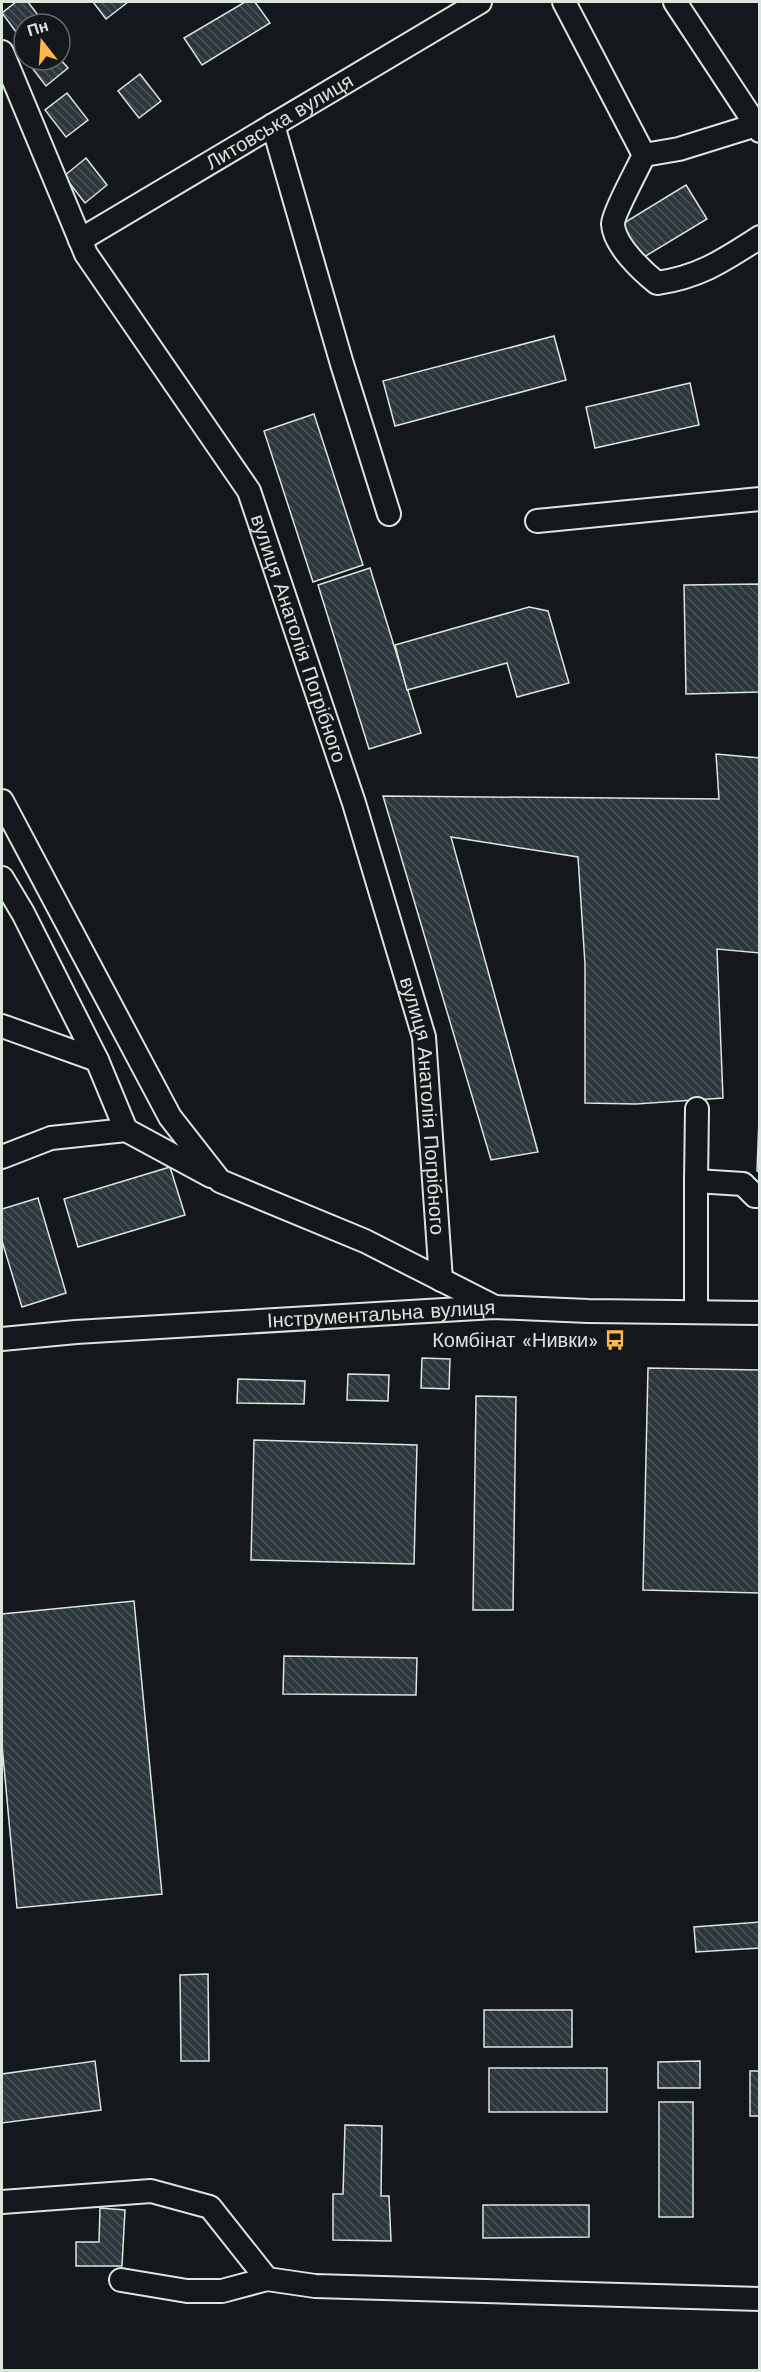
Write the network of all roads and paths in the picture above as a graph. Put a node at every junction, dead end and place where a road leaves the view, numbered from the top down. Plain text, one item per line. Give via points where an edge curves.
1 (480, 2) edge
2 (564, 2) edge
3 (675, 2) edge
4 (2, 52) edge
5 (273, 125) junction
6 (758, 128) edge
7 (644, 155) junction
8 (759, 237) edge
9 (80, 240) junction
10 (759, 499) edge
11 (389, 514) dead end
12 (537, 521) dead end
13 (2, 801) edge
14 (2, 878) edge
15 (2, 1026) edge
16 (97, 1060) junction
17 (697, 1109) dead end
18 (126, 1130) junction
19 (2, 1157) edge
20 (220, 1181) junction
21 (696, 1181) junction
22 (759, 1196) edge
23 (441, 1280) junction
24 (494, 1307) junction
25 (696, 1312) junction
26 (759, 1313) edge
27 (2, 1339) edge
28 (2, 2202) edge
29 (267, 2279) junction
30 (121, 2280) dead end
31 (759, 2299) edge

1 - 5 street, Литовська вулиця
2 - 7 street
3 - 6 street
4 - 9 street, вулиця Анатолія Погрібного
5 - 9 street, Литовська вулиця
5 - 11 street
6 - 7 street
7 - 8 street via 613,224 636,266 657,283 683,279 717,265
9 - 23 street, вулиця Анатолія Погрібного via 249,491 354,803 424,1037
10 - 12 street
13 - 20 street via 170,1117
14 - 16 street
15 - 16 street
16 - 18 street
17 - 21 street
18 - 19 street via 51,1138
18 - 20 street
20 - 23 street via 364,1241
21 - 22 street via 743,1184
21 - 25 street
23 - 24 street
24 - 25 street, Інструментальна вулиця
24 - 27 street, Інструментальна вулиця
25 - 26 street, Інструментальна вулиця
28 - 29 street via 151,2191 210,2207
29 - 30 street via 222,2291 186,2291
29 - 31 street via 315,2286

